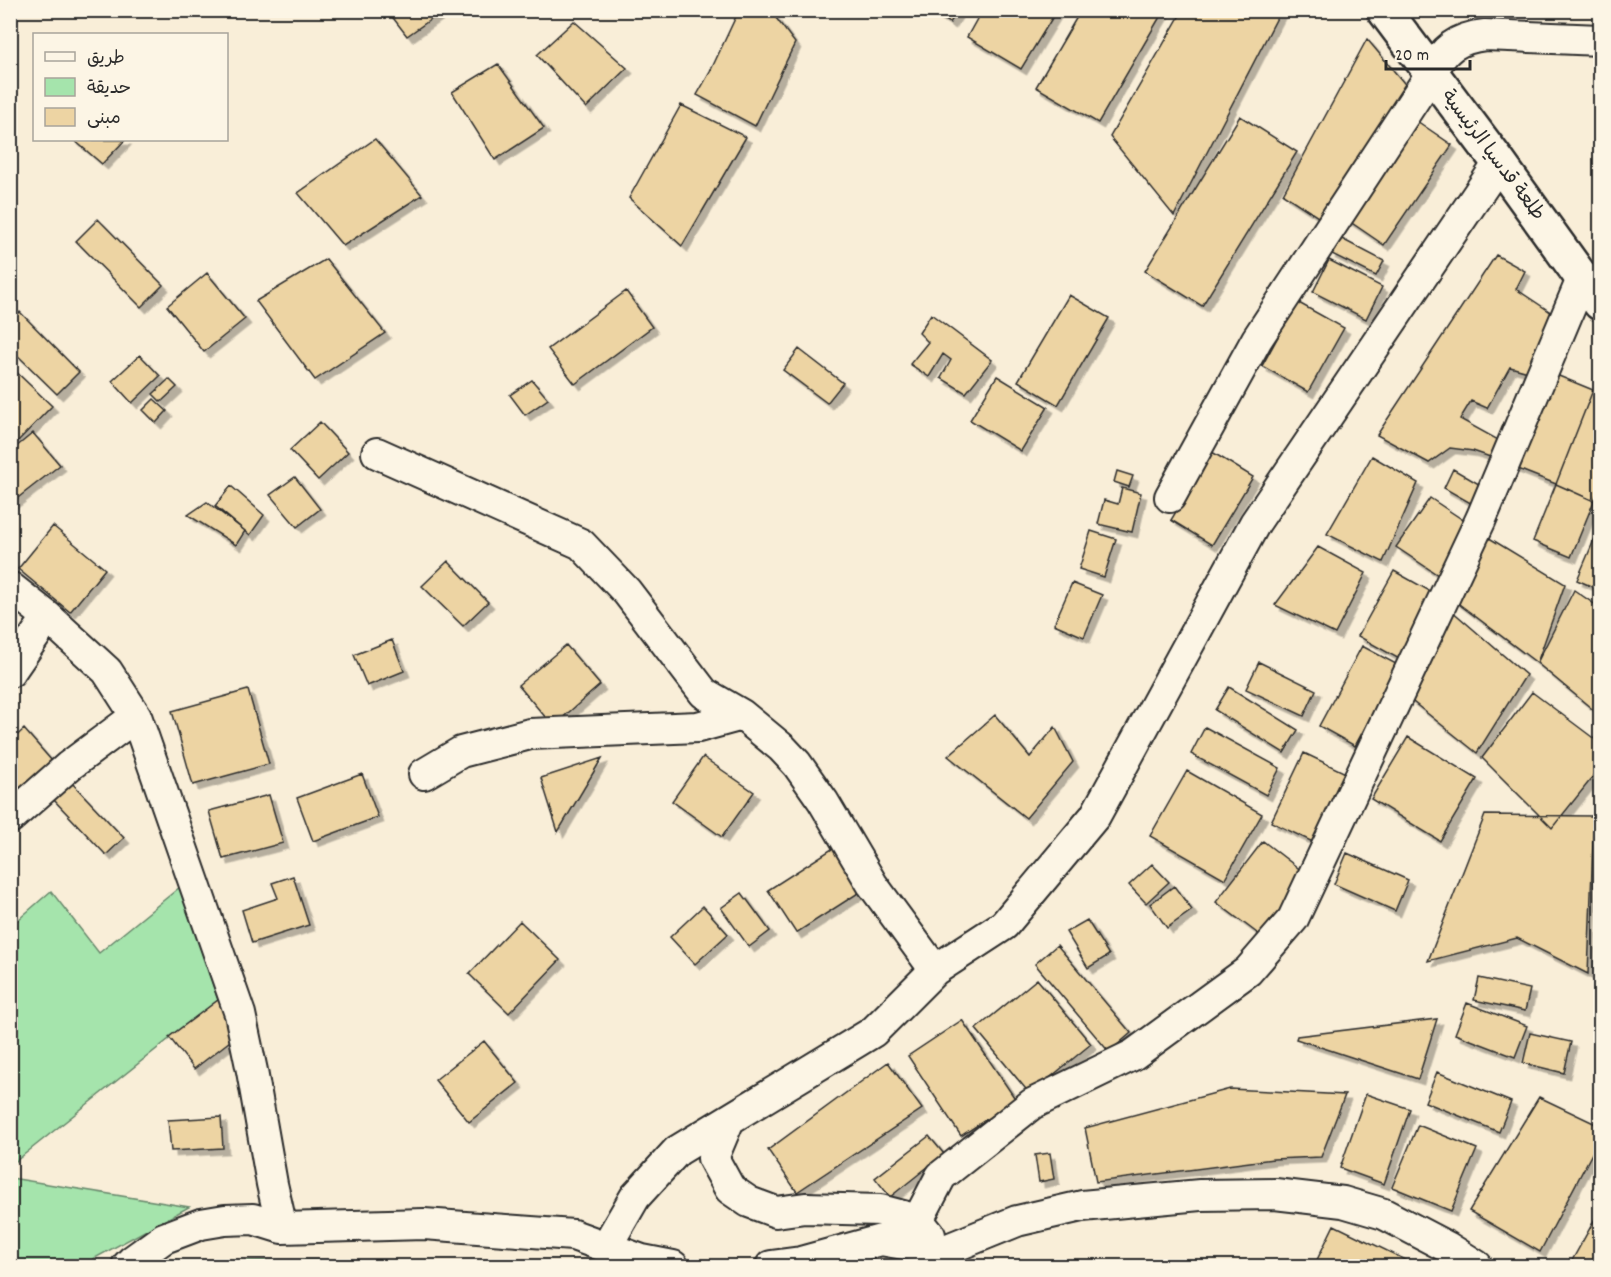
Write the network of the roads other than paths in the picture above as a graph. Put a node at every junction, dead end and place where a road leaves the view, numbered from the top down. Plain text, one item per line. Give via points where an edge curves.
1 (1384, 10) edge
2 (1600, 40) edge
3 (1431, 74) junction
4 (1499, 163) junction
5 (1591, 291) edge
6 (377, 453) dead end
7 (1170, 497) dead end
8 (10, 587) edge
9 (48, 617) junction
10 (10, 672) edge
11 (742, 715) junction
12 (136, 716) junction
13 (424, 774) dead end
14 (10, 818) edge
15 (935, 970) junction
16 (729, 1120) junction
17 (918, 1220) junction
18 (282, 1228) junction
19 (606, 1247) junction
20 (1443, 1257) edge
21 (944, 1259) edge
22 (127, 1266) edge
23 (673, 1266) edge
24 (771, 1266) edge
25 (1477, 1266) edge

1 - 3 main road, طلعة قدسيا الرئيسية
2 - 3 street via 1471,37 1446,51
3 - 4 main road, طلعة قدسيا الرئيسية
3 - 7 street via 1257,339
4 - 5 main road, طلعة قدسيا الرئيسية
4 - 15 street via 1255,523 1095,816 1004,925
5 - 17 street via 1293,919 1248,971 1133,1055 1032,1104 941,1176
6 - 11 street via 581,544 627,592 704,693
8 - 9 street
9 - 10 street
9 - 12 street via 107,671
11 - 13 street via 698,727 530,734 461,752
11 - 15 street via 797,764 873,884
12 - 14 street via 69,766
12 - 18 street via 240,1014
15 - 16 street via 873,1032
16 - 17 street via 713,1158 730,1190 749,1202 776,1212 805,1208 880,1210
16 - 19 street via 677,1151 635,1197
17 - 21 street
18 - 19 street via 424,1224 573,1235
18 - 22 street via 253,1219 201,1224 164,1238
19 - 23 street
20 - 21 street via 1384,1214 1343,1202 1275,1194 1200,1195 1082,1206 1017,1221
20 - 25 street
21 - 24 street via 881,1240 801,1262

